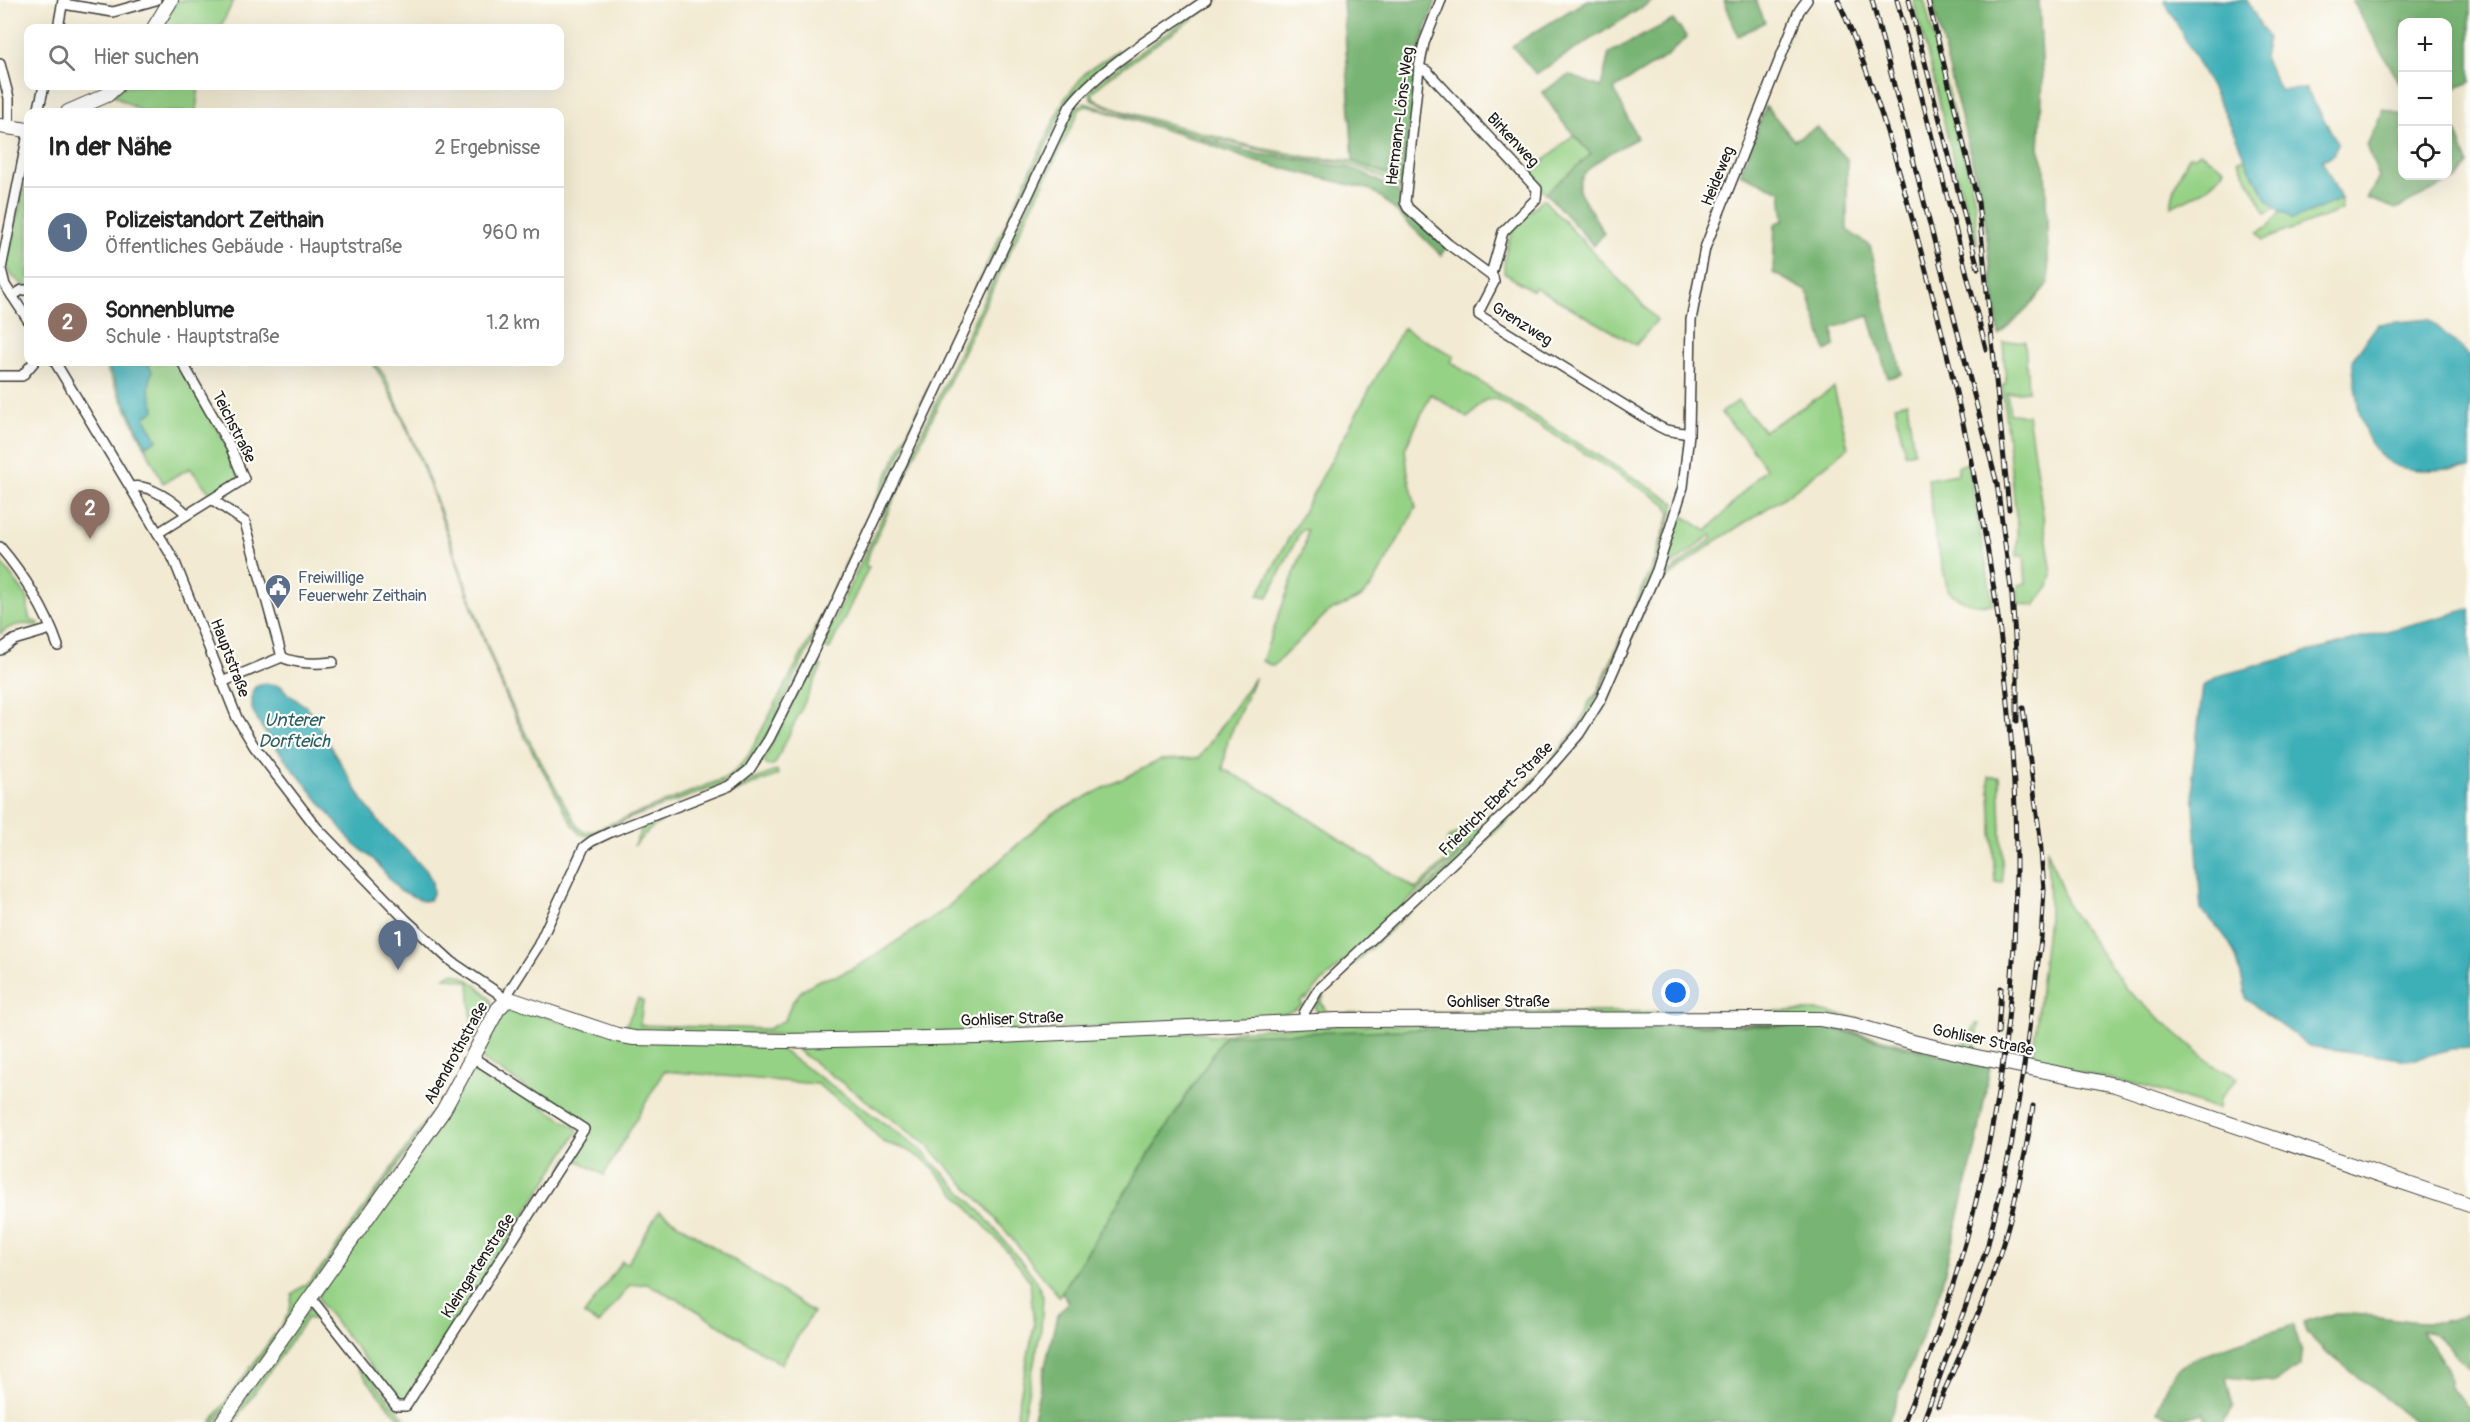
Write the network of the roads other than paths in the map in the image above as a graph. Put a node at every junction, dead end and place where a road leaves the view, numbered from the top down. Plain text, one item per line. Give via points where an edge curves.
1 (156, 0) edge
2 (171, 0) edge
3 (1206, 0) edge
4 (1441, 0) edge
5 (1808, 0) edge
6 (63, 2) edge
7 (59, 24) edge
8 (156, 24) edge
9 (0, 64) edge
10 (1419, 68) junction
11 (43, 90) edge
12 (113, 90) edge
13 (39, 108) edge
14 (78, 108) edge
15 (4, 127) edge
16 (24, 134) edge
17 (24, 155) edge
18 (1, 269) edge
19 (1491, 274) junction
20 (24, 290) edge
21 (12, 296) junction
22 (24, 315) edge
23 (31, 366) edge
24 (57, 366) edge
25 (184, 366) edge
26 (0, 376) edge
27 (1690, 385) joint
28 (1689, 434) junction
29 (131, 487) junction
30 (213, 500) junction
31 (187, 514) junction
32 (158, 532) junction
33 (0, 547) edge
34 (51, 629) junction
35 (58, 646) dead end
36 (0, 650) edge
37 (282, 657) junction
38 (333, 662) dead end
39 (222, 682) junction
40 (506, 1001) junction
41 (1304, 1022) junction
42 (472, 1057) junction
43 (2470, 1205) edge
44 (310, 1297) junction
45 (222, 1422) edge

1 - 6 street via 113,12
2 - 8 main road
3 - 40 street, Abendrothstraße via 1111,68 1070,106 813,652 757,760 729,786 620,828 584,848 538,946
4 - 10 street, Hermann-Löns-Weg
5 - 27 street, Heideweg via 1799,11 1705,248 1691,320
6 - 7 street
9 - 15 street via 9,98 10,117
10 - 19 street, Hermann-Löns-Weg via 1405,202 1448,244
10 - 19 street, Birkenweg via 1427,71 1537,189 1536,199 1503,232
11 - 13 street
12 - 14 main road
15 - 16 main road
17 - 18 street
18 - 21 street
19 - 28 street, Grenzweg via 1494,282 1479,315 1666,430
20 - 21 street
21 - 22 street
23 - 26 street via 22,376
24 - 29 street, Hauptstraße
25 - 30 street, Teichstraße via 231,447 244,479
27 - 28 street, Friedrich-Ebert-Straße
28 - 41 street, Friedrich-Ebert-Straße via 1683,487 1667,543 1601,699 1587,723 1513,807 1318,990 1304,1013
29 - 31 street via 149,489
29 - 32 street, Hauptstraße
30 - 31 street, Teichstraße
30 - 37 street via 245,522
31 - 32 street, Teichstraße
32 - 39 street, Hauptstraße via 184,582
33 - 34 street via 23,578
34 - 35 street
34 - 36 street via 14,640
37 - 38 street
37 - 39 street
39 - 40 street, Hauptstraße via 249,739 333,845 452,963
40 - 41 main road, Gohliser Straße via 520,1002 617,1035 705,1040 979,1037
40 - 42 main road, Abendrothstraße
41 - 43 main road, Gohliser Straße via 1477,1018 1838,1021 1944,1050 2115,1086
42 - 44 main road, Abendrothstraße via 443,1111
42 - 44 street, Kleingartenstraße via 584,1129 406,1406 396,1406
44 - 45 main road, Abendrothstraße

